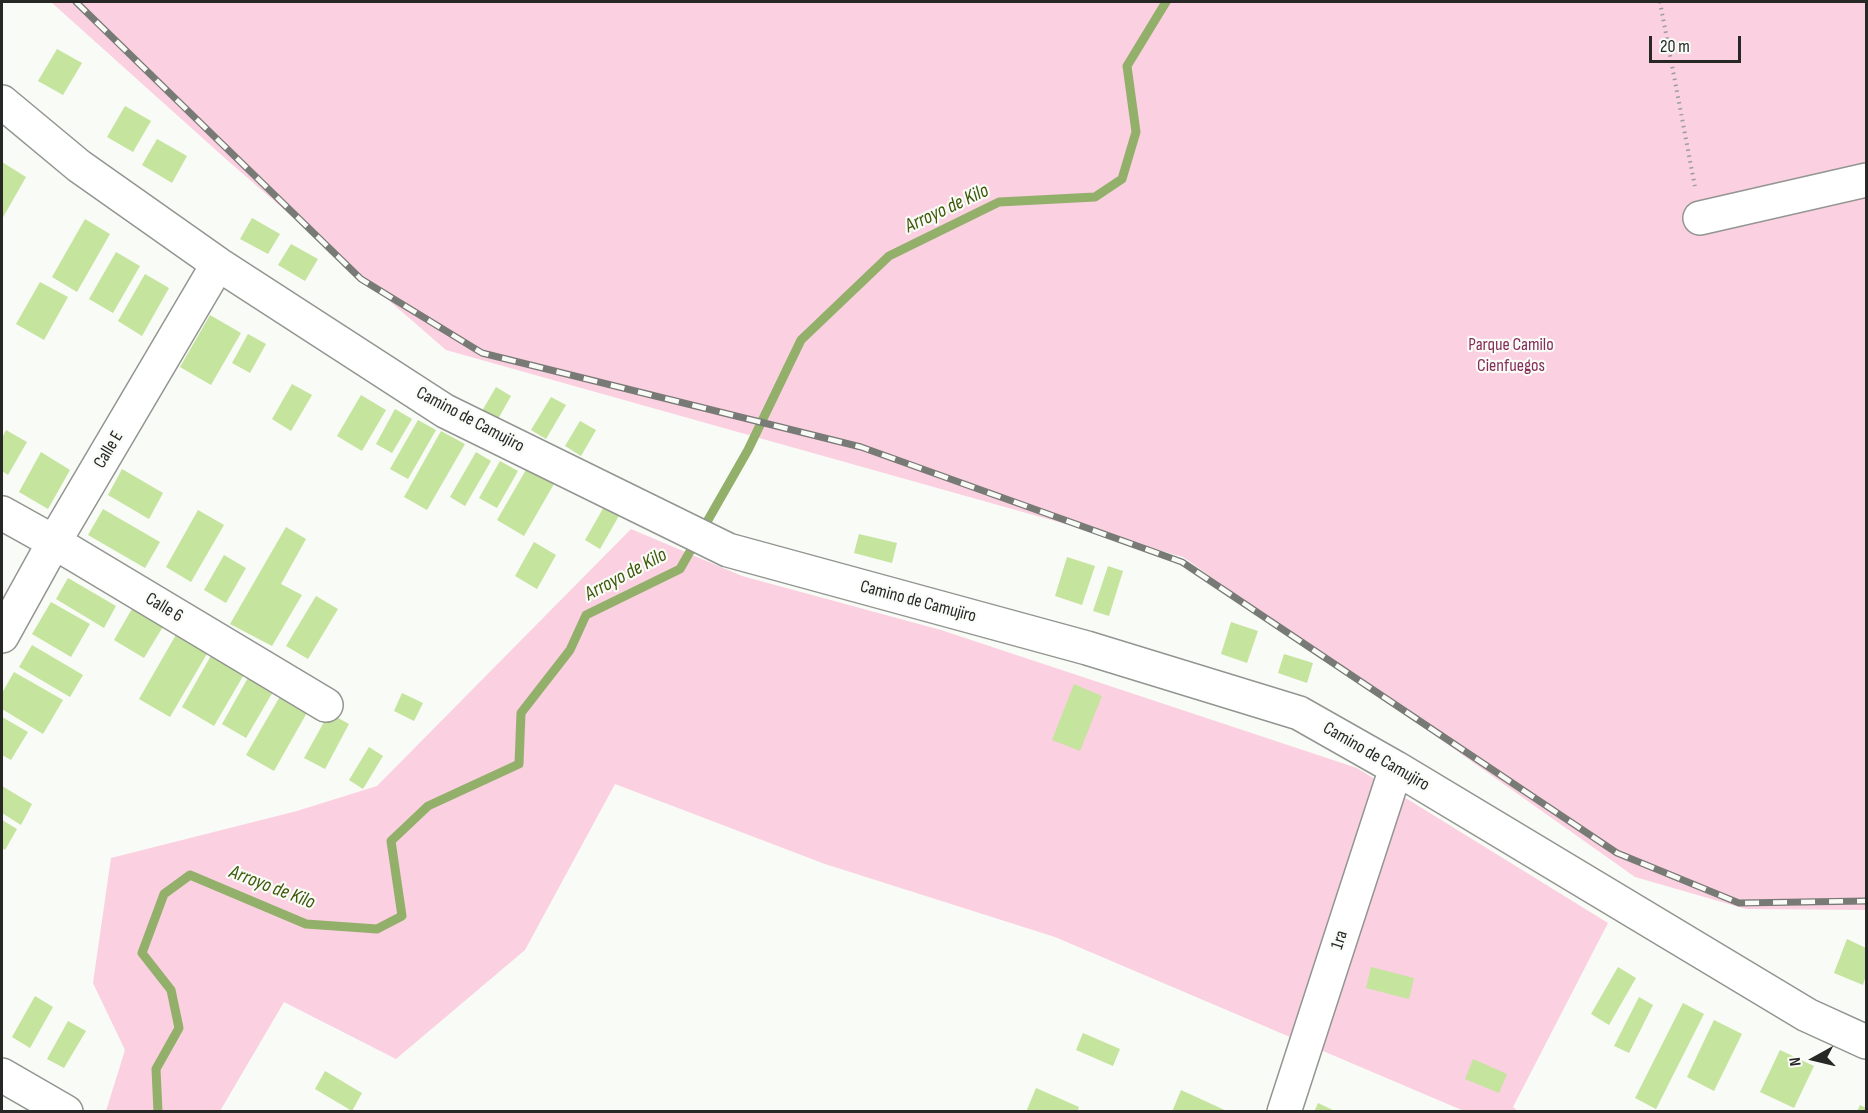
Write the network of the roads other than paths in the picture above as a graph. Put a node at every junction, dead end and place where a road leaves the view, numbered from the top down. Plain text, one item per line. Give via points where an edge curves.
1 (2, 102) edge
2 (1866, 180) edge
3 (1700, 218) road end
4 (218, 264) junction
5 (2, 513) edge
6 (54, 542) junction
7 (2, 636) edge
8 (326, 705) dead end
9 (1396, 768) junction
10 (1866, 1042) edge
11 (2, 1075) edge
12 (66, 1112) edge
13 (1284, 1112) edge

1 - 4 street, Camino de Camujiro via 79,166
2 - 3 street
4 - 6 street, Calle E
4 - 9 street, Camino de Camujiro via 445,411 728,550 1087,648 1299,713
5 - 6 street, Calle 6
6 - 7 street, Calle E
6 - 8 street, Calle 6
9 - 10 street, Camino de Camujiro via 1807,1015
9 - 13 street, 1ra
11 - 12 street

